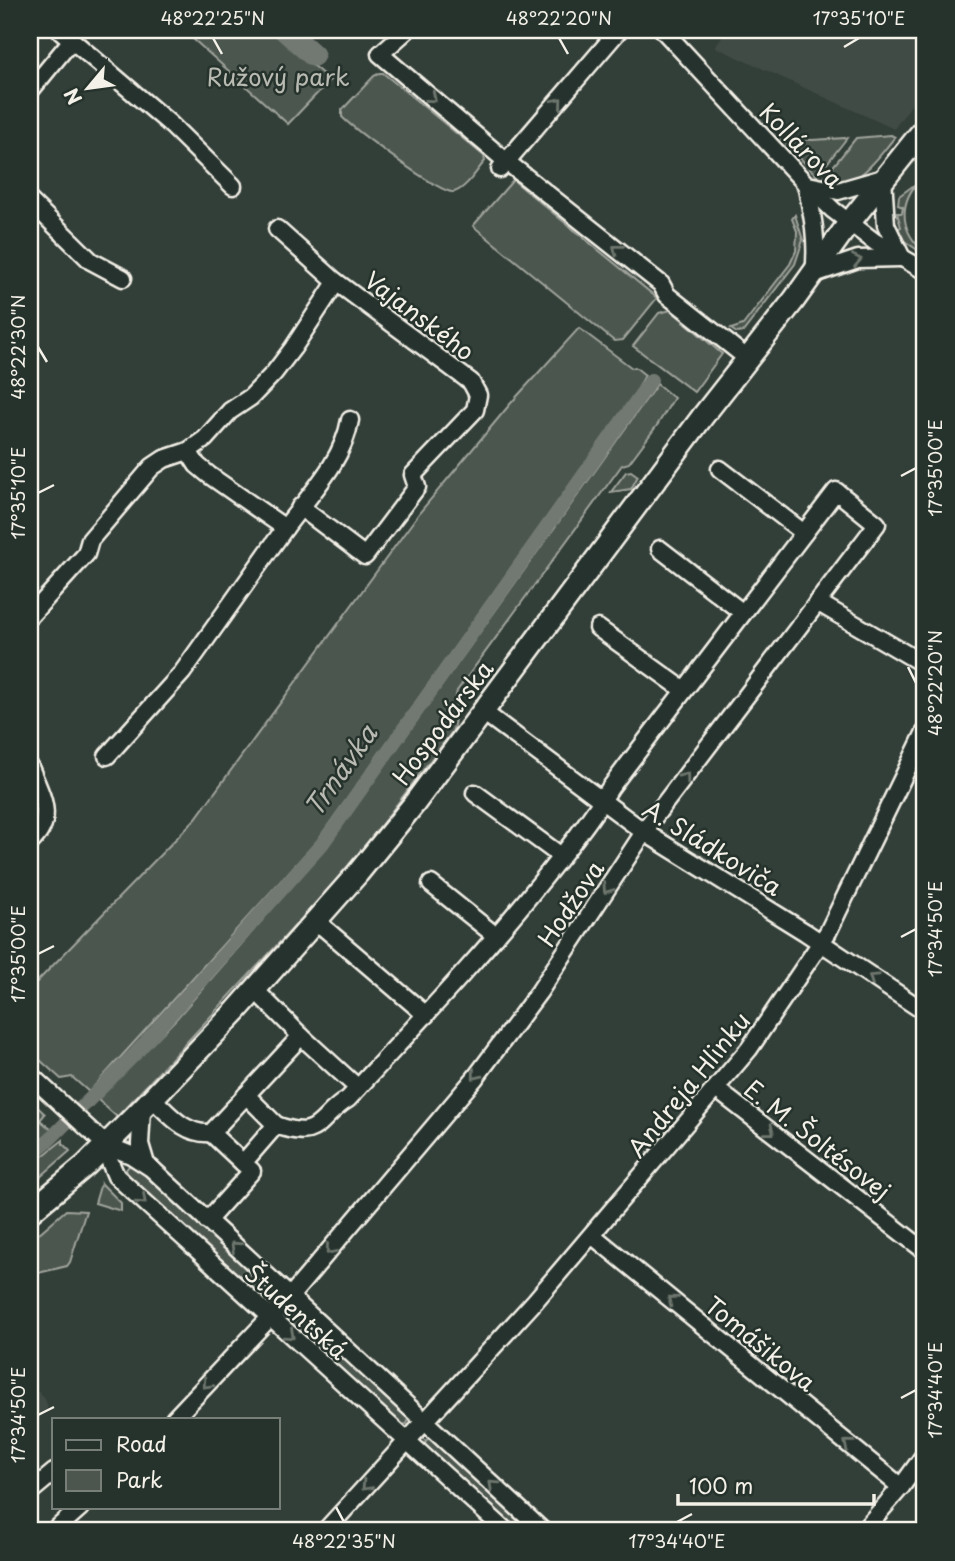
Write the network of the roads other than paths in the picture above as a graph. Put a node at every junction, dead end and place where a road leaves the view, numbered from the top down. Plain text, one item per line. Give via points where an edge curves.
1 (407, 30) edge
2 (619, 30) edge
3 (663, 30) edge
4 (65, 35) edge
5 (30, 91) edge
6 (925, 128) edge
7 (504, 166) junction
8 (883, 178) junction
9 (806, 184) junction
10 (233, 186) dead end
11 (30, 201) edge
12 (849, 223) junction
13 (276, 229) dead end
14 (902, 258) junction
15 (925, 271) edge
16 (814, 274) junction
17 (122, 278) dead end
18 (335, 281) junction
19 (748, 359) junction
20 (350, 420) dead end
21 (188, 452) junction
22 (720, 469) dead end
23 (300, 507) junction
24 (285, 528) junction
25 (804, 533) junction
26 (660, 549) dead end
27 (817, 602) junction
28 (743, 612) junction
29 (30, 616) edge
30 (598, 628) dead end
31 (925, 665) edge
32 (684, 690) junction
33 (482, 711) junction
34 (925, 732) edge
35 (107, 756) dead end
36 (30, 767) edge
37 (475, 793) dead end
38 (602, 800) junction
39 (644, 832) junction
40 (30, 843) edge
41 (561, 856) junction
42 (431, 884) dead end
43 (316, 921) junction
44 (496, 936) junction
45 (821, 943) junction
46 (255, 990) junction
47 (925, 1012) edge
48 (426, 1015) junction
49 (301, 1036) junction
50 (30, 1075) edge
51 (358, 1088) junction
52 (716, 1089) junction
53 (246, 1096) junction
54 (147, 1104) junction
55 (276, 1125) junction
56 (211, 1133) junction
57 (106, 1145) junction
58 (243, 1163) junction
59 (146, 1164) junction
60 (30, 1212) edge
61 (207, 1220) junction
62 (592, 1235) junction
63 (925, 1251) edge
64 (289, 1297) junction
65 (271, 1317) junction
66 (175, 1418) edge
67 (425, 1423) junction
68 (407, 1442) junction
69 (925, 1454) edge
70 (52, 1474) edge
71 (901, 1487) junction
72 (30, 1492) edge
73 (80, 1508) edge
74 (54, 1531) edge
75 (324, 1531) edge
76 (506, 1531) edge
77 (543, 1531) edge
78 (863, 1531) edge

1 -> 7 street via 380,54
7 -> 2 street
3 - 9 street, Kollárova
4 - 5 street
4 - 10 street via 169,123
6 - 8 street, Hospodárska
19 -> 7 street via 667,295 661,284
8 - 9 street via 838,191
8 - 12 street, Hospodárska
8 - 14 street via 886,225
9 - 12 street, Kollárova
9 - 16 street via 817,239
11 - 17 street via 91,261
12 - 14 street, Kollárova
12 - 16 street, Hospodárska
13 - 18 street, Vajanského
14 - 15 street, Kollárova
16 -> 14 street via 858,259
16 - 19 street, Hospodárska
18 - 21 street, Vajanského via 274,373
18 - 23 street, Vajanského via 471,382 479,399 475,410 413,475 417,487 365,556
19 - 33 street, Hospodárska
20 - 23 street via 339,455
21 - 24 street via 197,466
21 - 29 street, Vajanského via 152,467 90,540 86,554
22 - 25 street
23 - 24 street
24 - 35 street via 182,673
25 - 27 street, Hodžova via 836,491 877,524
25 - 28 street
26 - 28 street
27 - 31 street
39 -> 27 street, Hodžova
28 - 32 street
30 - 32 street
32 - 38 street
33 - 38 street, A. Sládkoviča
33 - 43 street, Hospodárska via 388,836
34 - 45 street, Andreja Hlinku
36 - 40 street via 46,817
37 - 41 street
38 - 39 street, A. Sládkoviča
38 - 41 street
39 - 45 street, A. Sládkoviča
39 -> 64 street, Hodžova via 510,1033
41 - 44 street
42 - 44 street
43 - 46 street, Hospodárska
43 - 48 street
44 - 48 street
47 -> 45 street, A. Sládkoviča
45 - 52 street, Andreja Hlinku
46 - 49 street
46 - 54 street, Hospodárska
48 - 51 street
49 - 51 street
49 - 53 street
50 - 57 street
51 - 55 street via 317,1128 291,1130
52 - 62 street, Andreja Hlinku
52 -> 63 street, E. M. Šoltésovej
53 - 55 street
53 - 56 street
54 - 56 street via 186,1129
54 - 57 street, Hospodárska
54 - 59 street via 140,1144
55 - 58 street
56 - 58 street
57 - 59 street, Študentská
57 - 60 street, Hospodárska
57 -> 65 street, Študentská via 116,1176
58 - 61 street via 252,1171
59 - 61 street, Študentská
64 -> 61 street, Študentská
62 - 67 street, Andreja Hlinku
71 -> 62 street, Tomášikova
64 - 65 street, Hodžova
64 - 67 street, Študentská
65 -> 66 street, Hodžova
65 -> 68 street, Študentská
67 - 68 street, Andreja Hlinku
77 -> 67 street, Študentská
68 -> 75 street, Andreja Hlinku
68 - 76 street, Študentská
69 - 71 street
70 - 72 street
71 - 78 street
73 - 74 street

